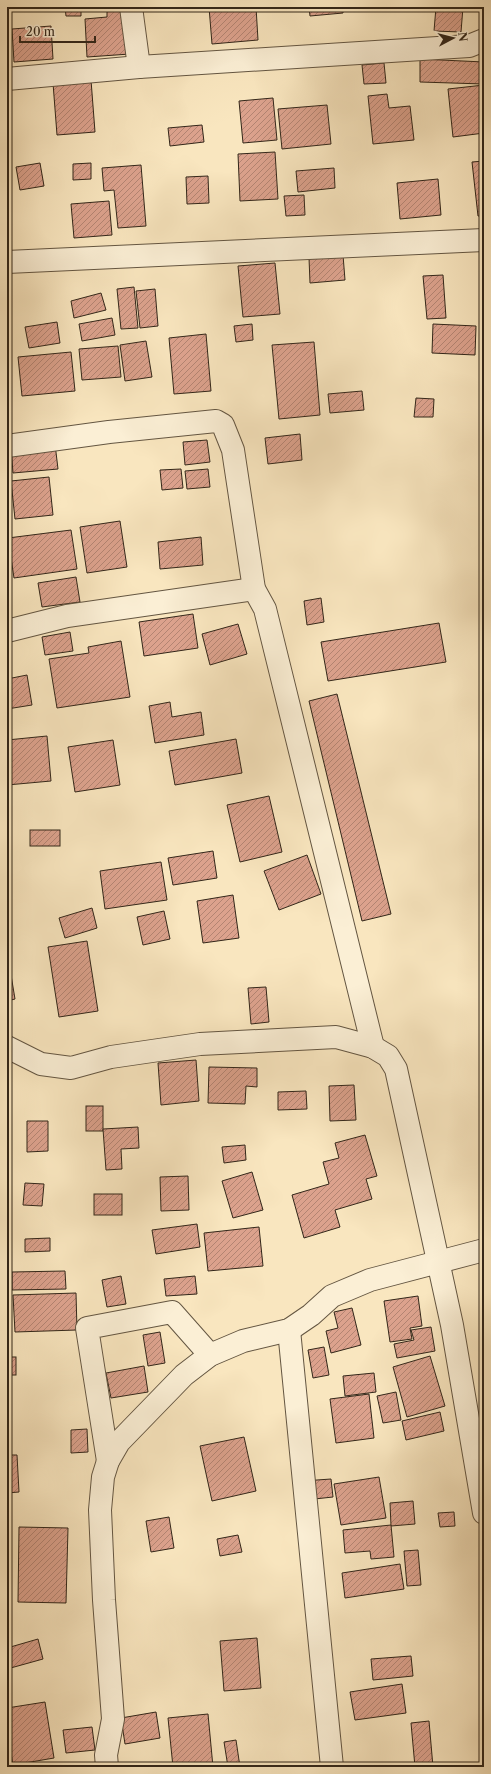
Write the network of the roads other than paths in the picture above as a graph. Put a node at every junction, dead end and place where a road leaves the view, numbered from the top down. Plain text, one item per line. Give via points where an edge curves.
1 (131, 7) edge
2 (484, 40) edge
3 (139, 67) junction
4 (7, 79) edge
5 (484, 240) edge
6 (7, 262) edge
7 (7, 446) edge
8 (254, 589) junction
9 (7, 631) edge
10 (7, 1047) edge
11 (373, 1047) junction
12 (484, 1250) edge
13 (437, 1263) junction
14 (289, 1330) junction
15 (210, 1355) junction
16 (108, 1461) junction
17 (484, 1513) edge
18 (107, 1767) edge
19 (332, 1767) edge

1 - 3 street
2 - 3 street via 469,46
3 - 4 street
5 - 6 street
7 - 8 street via 216,421 223,425 232,450
8 - 9 street via 67,616
8 - 11 street via 265,609
10 - 11 street via 41,1064 71,1068 111,1057 200,1044 336,1037
11 - 13 street via 388,1056 396,1069
12 - 13 street
13 - 14 street via 370,1280 332,1296
13 - 17 street via 452,1325
14 - 15 street via 243,1341
14 - 19 street
15 - 16 street via 184,1375 119,1442
15 - 16 street via 172,1312 86,1328
16 - 18 street via 103,1477 100,1510 113,1719 106,1754

